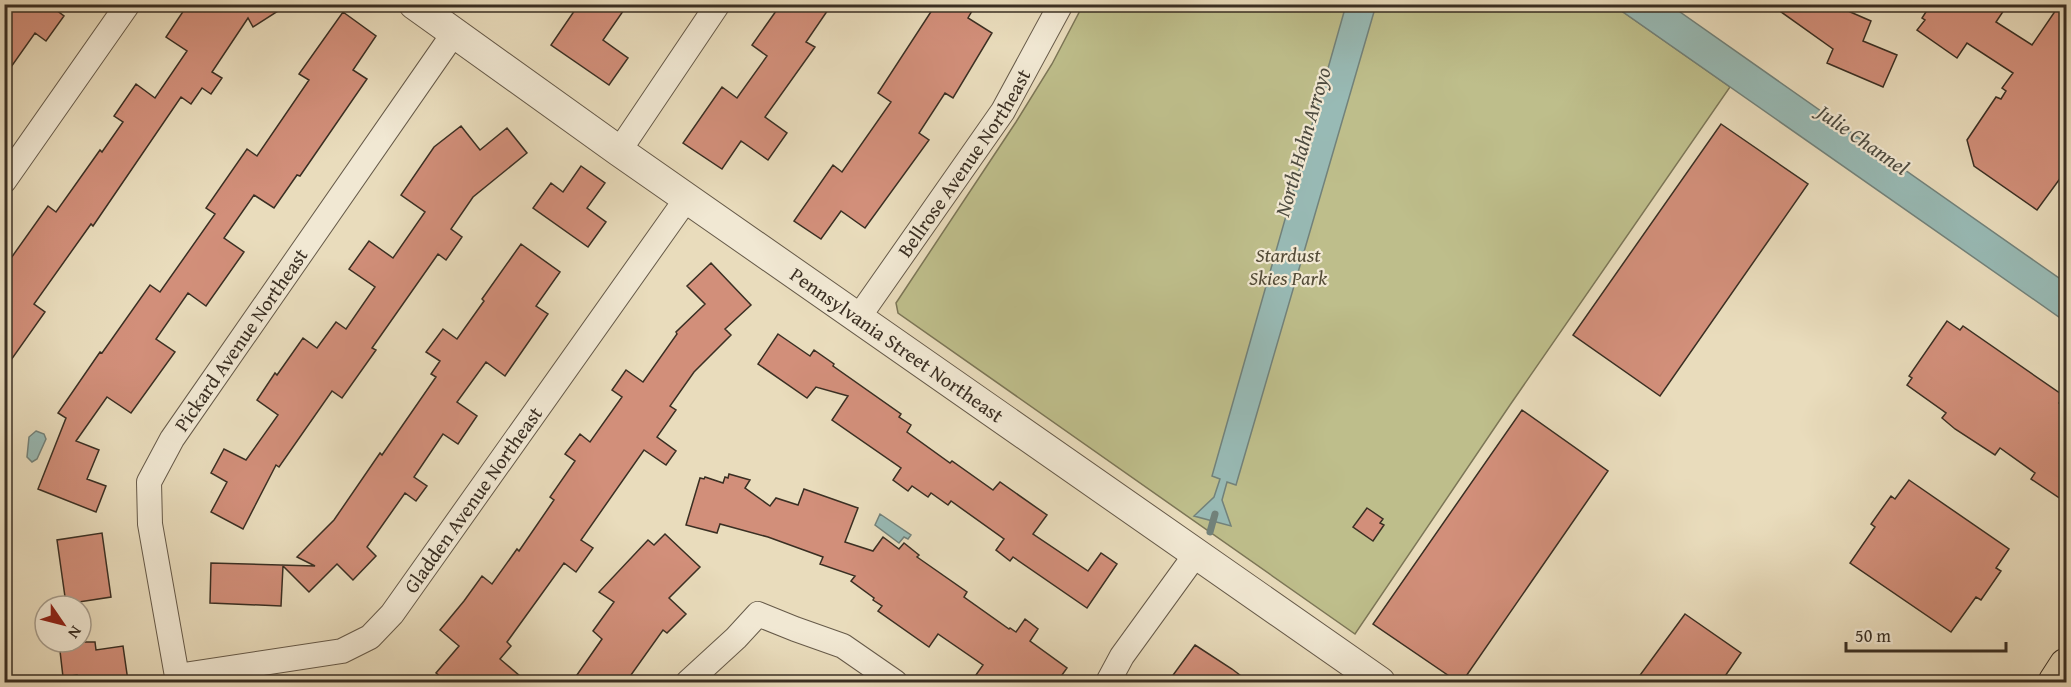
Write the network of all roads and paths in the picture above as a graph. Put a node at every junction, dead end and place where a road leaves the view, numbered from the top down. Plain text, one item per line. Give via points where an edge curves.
1 (128, 4) edge
2 (414, 4) edge
3 (718, 4) edge
4 (1061, 4) edge
5 (454, 33) junction
6 (619, 151) junction
7 (4, 181) edge
8 (687, 198) junction
9 (858, 318) junction
10 (1196, 554) junction
11 (2067, 665) edge
12 (177, 679) edge
13 (688, 682) edge
14 (895, 682) edge
15 (1108, 682) edge
16 (1380, 682) edge
17 (2055, 682) edge

1 - 7 street
2 - 5 street, Pennsylvania Street Northeast
3 - 6 street
4 - 9 street, Bellrose Avenue Northeast via 1003,111
5 - 6 street, Pennsylvania Street Northeast
5 - 12 street, Pickard Avenue Northeast via 171,439 149,482 150,524
6 - 8 street, Pennsylvania Street Northeast
8 - 9 street, Pennsylvania Street Northeast
8 - 12 street, Gladden Avenue Northeast via 392,614 370,637 342,651
9 - 10 street, Pennsylvania Street Northeast
10 - 15 street via 1122,656
10 - 16 street, Pennsylvania Street Northeast
11 - 17 main road
13 - 14 street via 758,614 843,646

